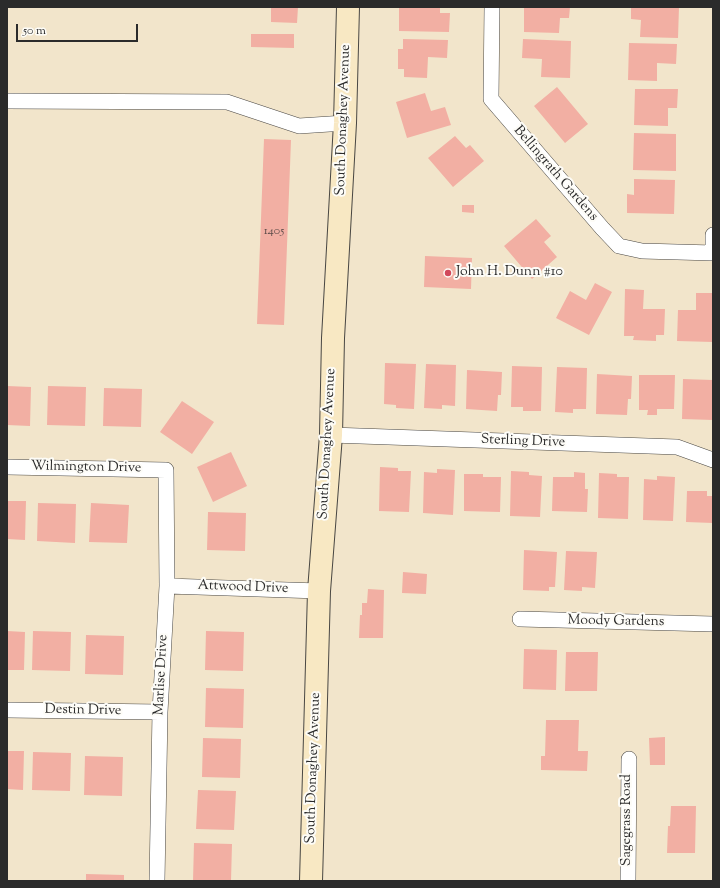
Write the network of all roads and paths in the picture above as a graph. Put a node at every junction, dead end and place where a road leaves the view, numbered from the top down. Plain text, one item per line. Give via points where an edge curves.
1 (348, 7) edge
2 (492, 7) edge
3 (7, 101) edge
4 (345, 123) junction
5 (713, 235) edge
6 (713, 253) edge
7 (331, 435) junction
8 (713, 460) edge
9 (7, 467) edge
10 (166, 470) joint
11 (167, 586) junction
12 (319, 591) junction
13 (520, 619) dead end
14 (713, 624) edge
15 (7, 710) edge
16 (160, 712) junction
17 (629, 759) dead end
18 (157, 881) edge
19 (311, 881) edge
20 (628, 881) edge

1 - 4 street, South Donaghey Avenue
2 - 6 street, Bellingrath Gardens via 491,100 602,228 619,246 642,251
3 - 4 street via 227,102 299,126
4 - 7 street, South Donaghey Avenue via 333,338
5 - 6 street
7 - 8 street, Sterling Drive via 677,447
7 - 12 street, South Donaghey Avenue
9 - 10 street, Wilmington Drive
10 - 11 street, Marlise Drive
11 - 12 street, Attwood Drive
11 - 16 street, Marlise Drive
12 - 19 street, South Donaghey Avenue
13 - 14 street, Moody Gardens
15 - 16 street, Destin Drive
16 - 18 street, Marlise Drive
17 - 20 street, Sagegrass Road

